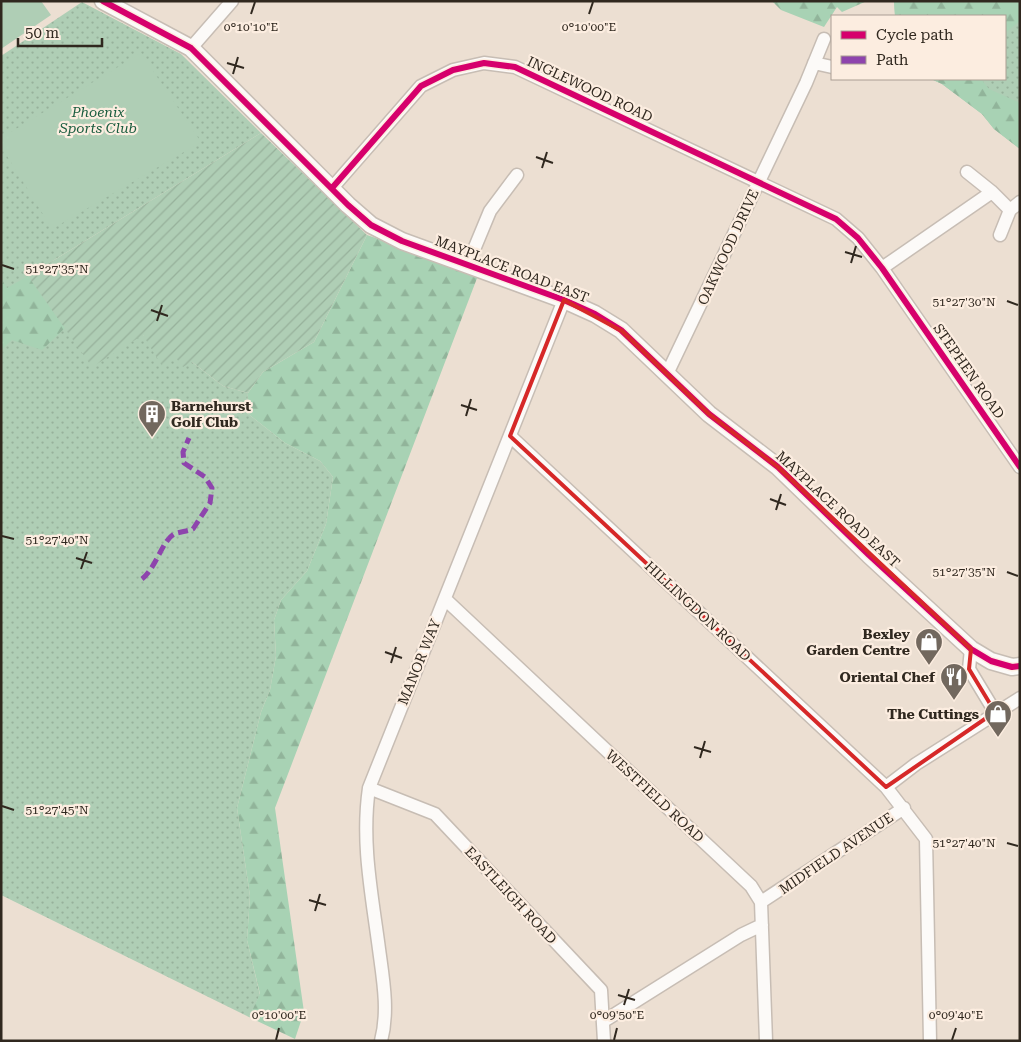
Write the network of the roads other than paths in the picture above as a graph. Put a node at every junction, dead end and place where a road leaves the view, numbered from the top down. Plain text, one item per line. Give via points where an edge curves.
1 (103, 1) edge
2 (232, 1) edge
3 (824, 39) dead end
4 (192, 48) junction
5 (814, 63) junction
6 (831, 66) edge
7 (966, 172) dead end
8 (517, 175) dead end
9 (758, 182) junction
10 (332, 188) junction
11 (992, 192) junction
12 (1015, 206) edge
13 (1000, 235) dead end
14 (468, 264) junction
15 (882, 268) junction
16 (564, 300) junction
17 (667, 374) junction
18 (510, 436) junction
19 (1020, 467) edge
20 (445, 599) junction
21 (972, 649) junction
22 (1020, 666) edge
23 (1020, 698) edge
24 (996, 712) junction
25 (886, 787) junction
26 (369, 788) junction
27 (904, 808) junction
28 (761, 902) junction
29 (762, 926) junction
30 (604, 1021) junction
31 (381, 1041) edge
32 (604, 1041) edge
33 (766, 1041) edge
34 (930, 1041) edge

1 - 4 street, MAYPLACE ROAD EAST
2 - 4 street
3 - 5 street, OAKWOOD DRIVE
4 - 10 street, MAYPLACE ROAD EAST
5 - 6 street
5 - 9 street, OAKWOOD DRIVE
7 - 11 street
8 - 14 street via 490,211
9 - 10 street, INGLEWOOD ROAD via 515,67 484,63 453,70 421,86
9 - 15 street, STEPHEN ROAD via 836,219 858,238
9 - 17 street, OAKWOOD DRIVE
10 - 14 street, MAYPLACE ROAD EAST via 371,225 402,241
11 - 12 street
11 - 15 street
12 - 13 street
14 - 16 street, MAYPLACE ROAD EAST
15 - 19 street, STEPHEN ROAD
16 - 17 street, MAYPLACE ROAD EAST via 596,314 622,331
16 - 18 street, MANOR WAY
17 - 21 street, MAYPLACE ROAD EAST via 709,414 778,467 868,555
18 - 20 street, MANOR WAY
18 - 25 street, HILLINGDON ROAD
20 - 26 street, MANOR WAY
20 - 28 street, WESTFIELD ROAD via 751,886
21 - 22 street, MAYPLACE ROAD EAST via 991,661
21 - 24 street via 969,669
23 - 24 street
24 - 25 street
25 - 27 street, MIDFIELD AVENUE
26 - 30 street, EASTLEIGH ROAD via 435,814 601,990
26 - 31 street, MANOR WAY via 365,844 384,981 385,1015
27 - 28 street, MIDFIELD AVENUE
27 - 34 street via 926,839
28 - 29 street
29 - 30 street via 740,935
29 - 33 street
30 - 32 street, EASTLEIGH ROAD

